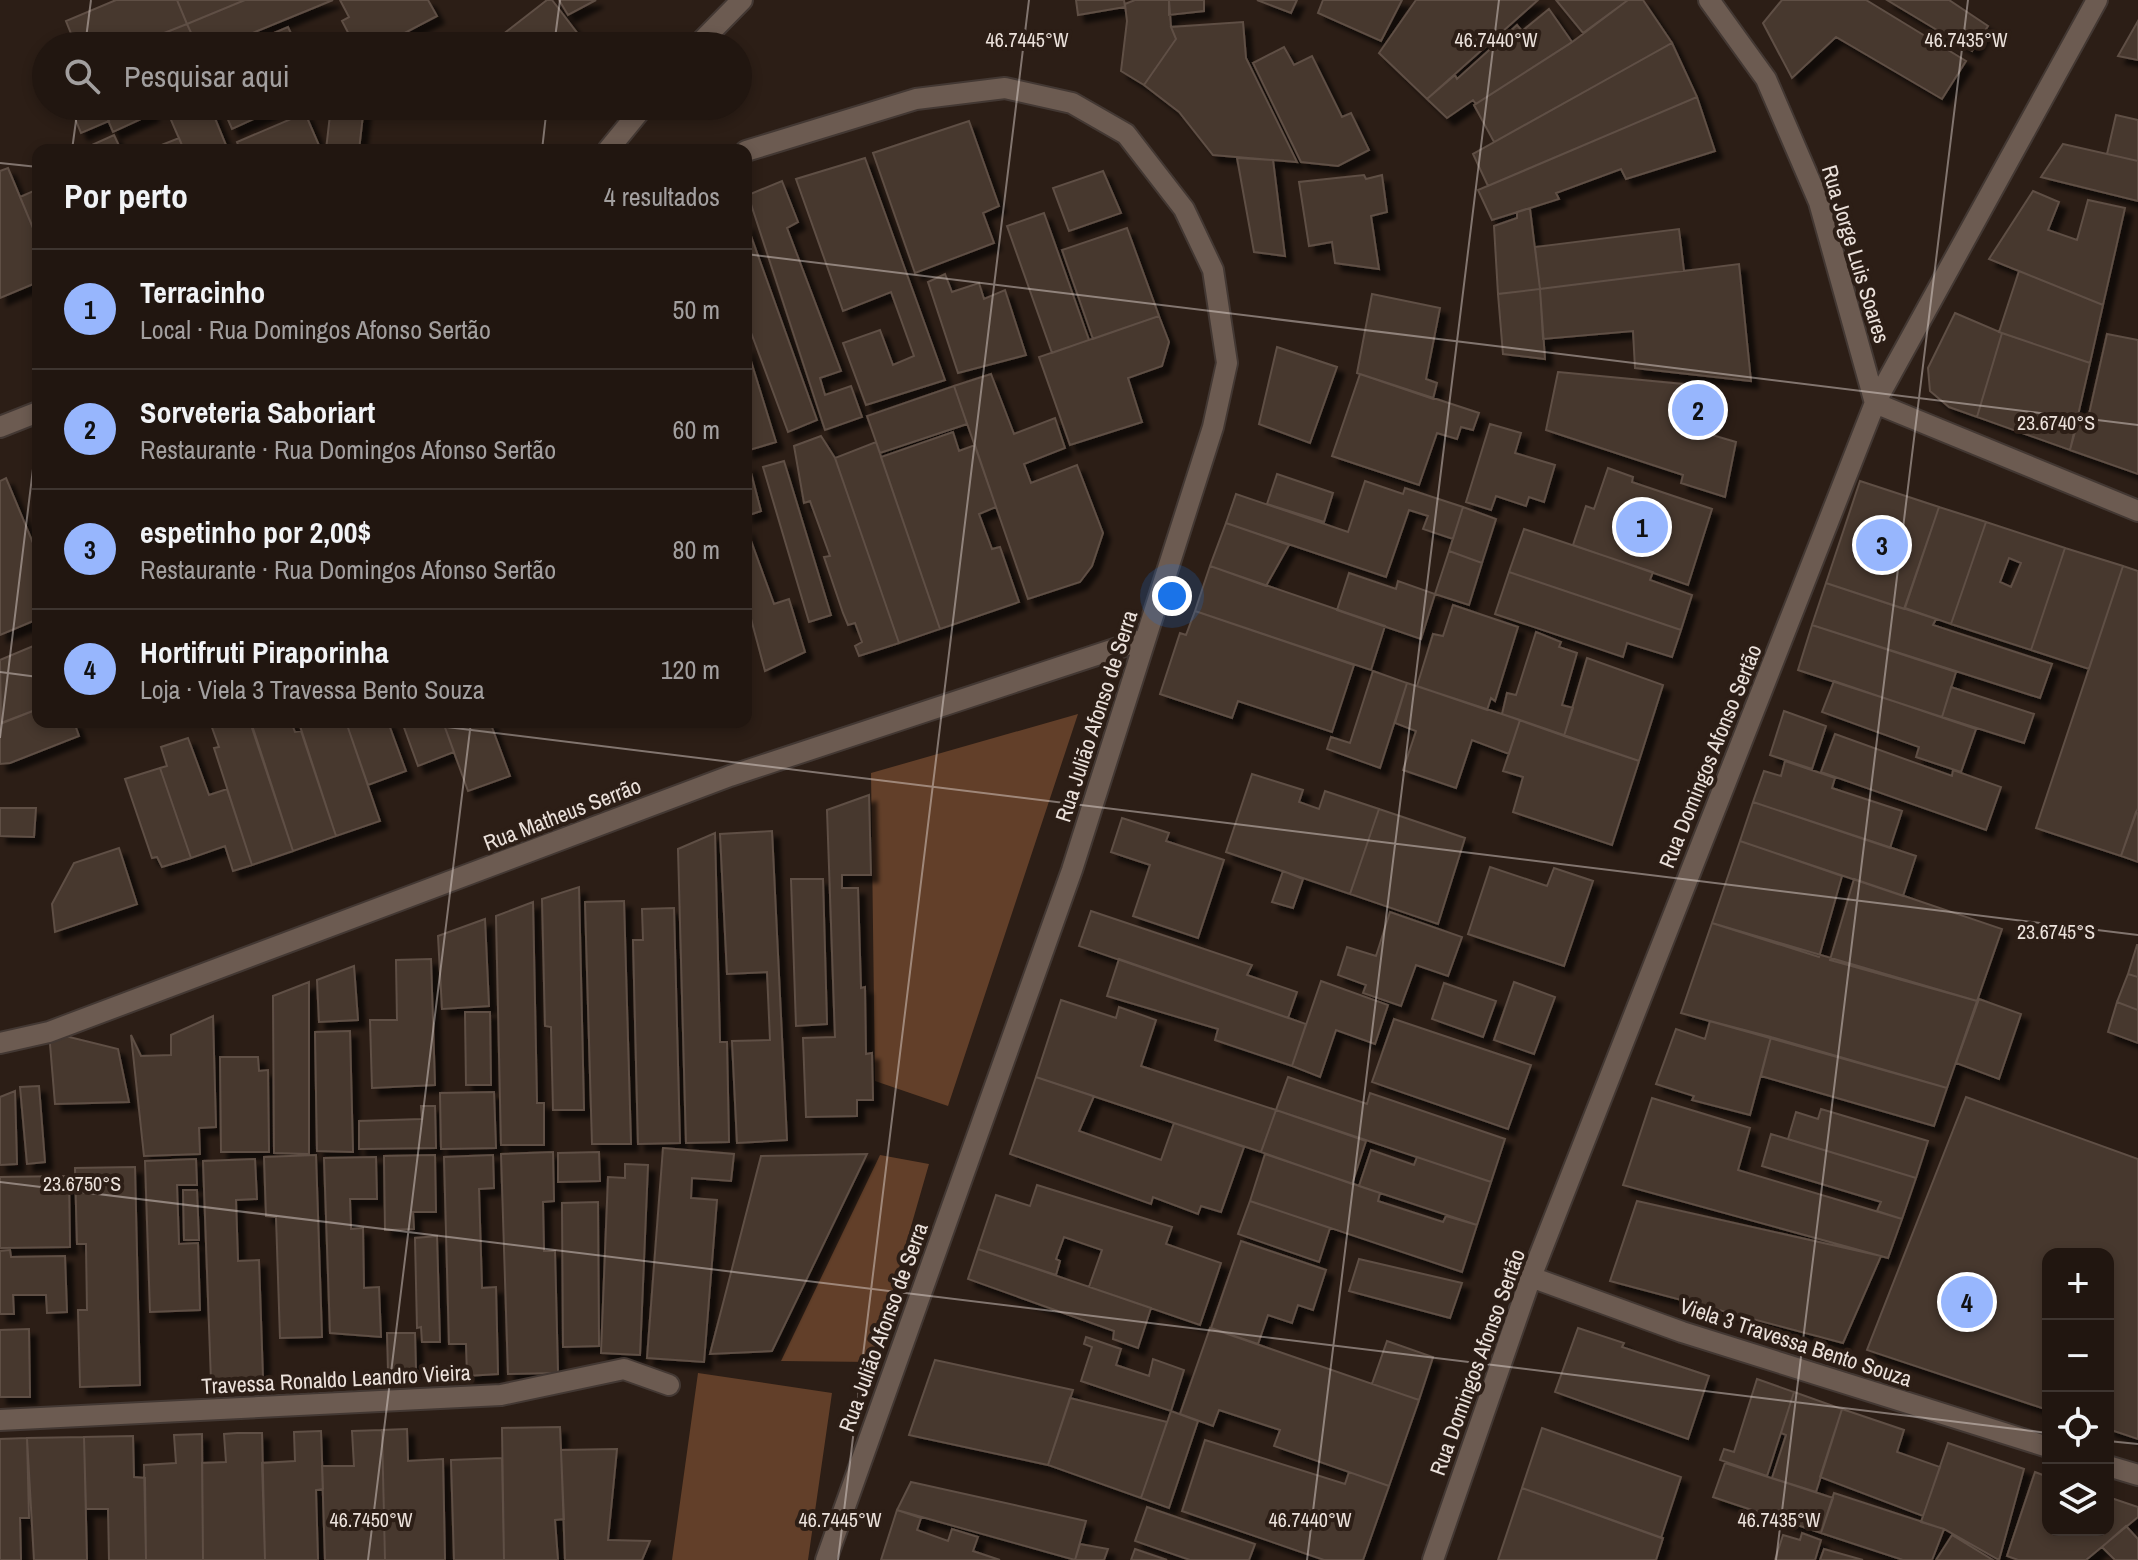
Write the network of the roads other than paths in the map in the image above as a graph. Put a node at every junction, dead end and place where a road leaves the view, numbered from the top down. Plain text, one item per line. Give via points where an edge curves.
1 (742, 0) edge
2 (1709, 0) edge
3 (2097, 0) edge
4 (711, 32) edge
5 (633, 120) edge
6 (613, 144) edge
7 (752, 149) edge
8 (1875, 403) junction
9 (32, 414) edge
10 (0, 427) edge
11 (2138, 511) edge
12 (1145, 639) junction
13 (0, 1043) edge
14 (1531, 1277) junction
15 (669, 1385) dead end
16 (0, 1420) edge
17 (2042, 1445) edge
18 (2114, 1468) edge
19 (2138, 1475) edge
20 (826, 1560) edge
21 (1433, 1560) edge

1 - 4 street
2 - 8 street, Rua Jorge Luis Soares via 1766,79 1819,202
3 - 8 street, Rua Domingos Afonso Sertão
5 - 6 street
7 - 12 street, Rua Julião Afonso de Serra via 916,99 1005,88 1072,103 1126,134 1184,209 1213,270 1227,363 1213,427
8 - 11 street
8 - 14 street, Rua Domingos Afonso Sertão
9 - 10 street
12 - 13 street, Rua Matheus Serrão via 730,776 64,1026
12 - 20 street, Rua Julião Afonso de Serra via 1072,870
14 - 17 street, Viela 3 Travessa Bento Souza via 1682,1332
14 - 21 street, Rua Domingos Afonso Sertão
15 - 16 street, Travessa Ronaldo Leandro Vieira via 624,1369 501,1395
18 - 19 street

